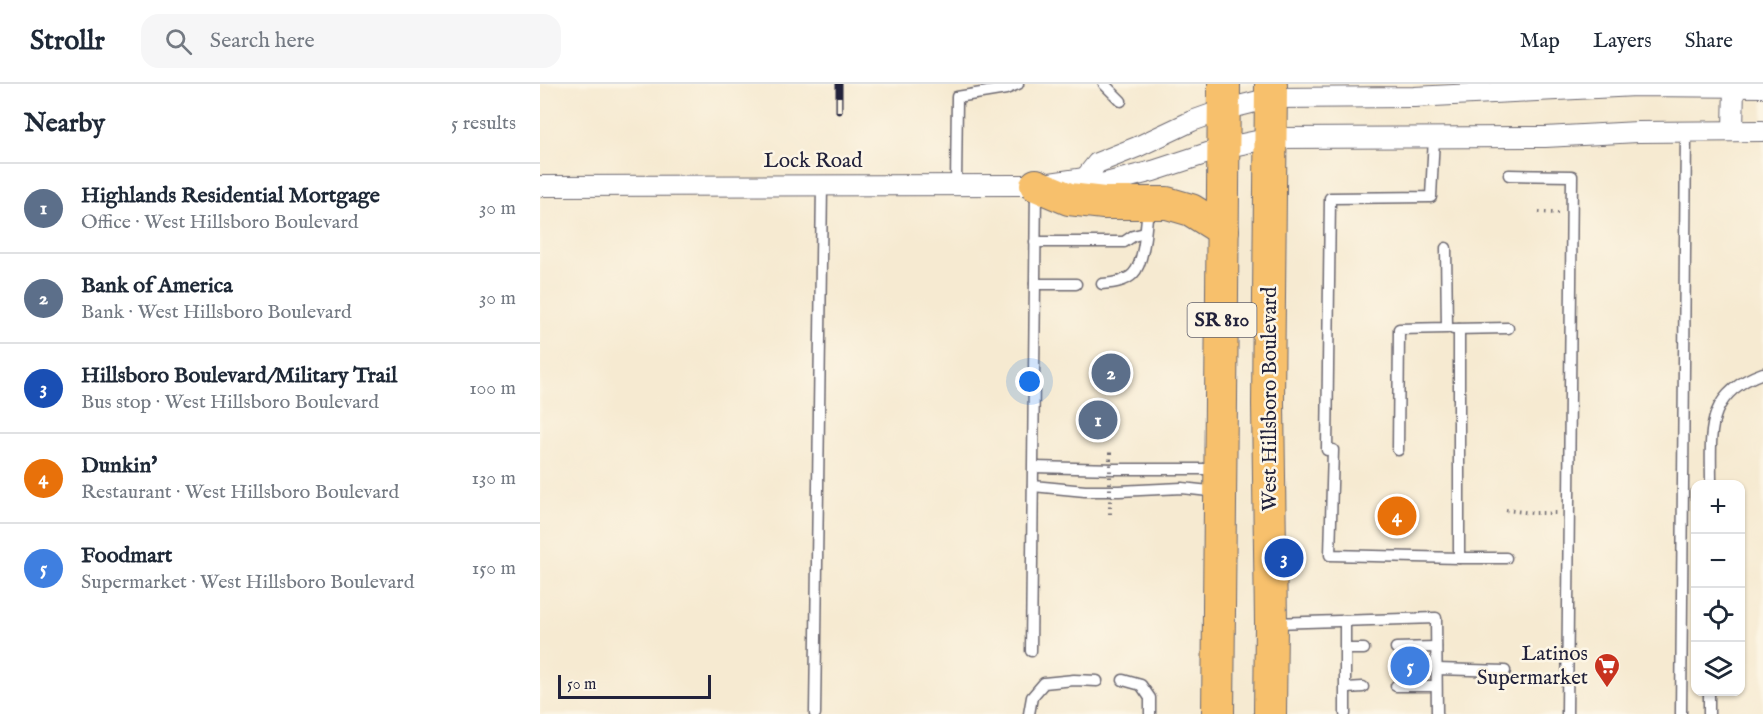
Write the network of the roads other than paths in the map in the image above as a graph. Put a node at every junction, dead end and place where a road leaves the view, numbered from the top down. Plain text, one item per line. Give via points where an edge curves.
1 (1018, 84) edge
2 (1104, 84) edge
3 (1734, 86) edge
4 (1763, 87) edge
5 (1271, 91) edge
6 (1223, 97) edge
7 (1121, 100) dead end
8 (1733, 131) junction
9 (1763, 131) edge
10 (1686, 132) junction
11 (1434, 137) junction
12 (1270, 138) junction
13 (1223, 148) junction
14 (1509, 175) dead end
15 (1085, 178) junction
16 (822, 185) junction
17 (956, 185) junction
18 (1036, 185) junction
19 (540, 186) edge
20 (1147, 218) junction
21 (1222, 230) junction
22 (1035, 242) junction
23 (1446, 248) dead end
24 (1035, 284) junction
25 (1076, 284) dead end
26 (1102, 284) dead end
27 (1447, 328) junction
28 (1508, 328) dead end
29 (1459, 329) junction
30 (1763, 373) edge
31 (1398, 450) dead end
32 (1034, 467) junction
33 (1711, 480) edge
34 (1220, 481) junction
35 (1033, 486) junction
36 (1459, 558) junction
37 (1506, 558) dead end
38 (1345, 621) junction
39 (1271, 623) junction
40 (1436, 647) junction
41 (1396, 648) dead end
42 (1345, 649) junction
43 (1364, 649) dead end
44 (1031, 651) dead end
45 (1437, 669) junction
46 (1505, 671) dead end
47 (1123, 680) dead end
48 (1096, 681) dead end
49 (1396, 686) dead end
50 (1436, 686) junction
51 (1363, 687) dead end
52 (1346, 688) junction
53 (1709, 696) edge
54 (816, 714) edge
55 (1029, 714) edge
56 (1150, 714) edge
57 (1218, 714) edge
58 (1270, 714) edge
59 (1346, 714) edge
60 (1437, 714) edge
61 (1567, 714) edge
62 (1681, 714) edge
63 (1709, 714) edge

1 - 17 lane via 957,97
2 - 7 lane
3 - 4 street
3 - 5 street via 1636,86 1414,97
3 - 8 street
5 - 6 street
5 - 12 main road, West Hillsboro Boulevard / SR 810
6 - 13 main road, SR 810
6 - 15 street via 1192,121 1097,163
8 - 9 street, Lock Road
8 - 10 street, Lock Road
10 - 11 street, Lock Road
10 - 62 lane
11 - 12 street, Lock Road
11 - 36 lane via 1431,197 1330,198 1330,555
12 - 13 street, Lock Road
12 - 39 main road, West Hillsboro Boulevard / SR 810
13 - 15 street, Lock Road via 1102,184
13 - 21 main road, SR 810
14 - 61 lane via 1572,176
15 - 18 street, Lock Road
16 - 17 street, Lock Road
16 - 19 street, Lock Road
16 - 54 lane
17 - 18 street, Lock Road
18 - 20 main road via 1069,199 1104,203
18 - 22 lane
20 - 21 main road via 1167,203 1191,210
20 - 22 lane via 1125,242
20 - 26 lane via 1143,254 1133,274
21 - 34 main road, SR 810
22 - 24 lane
23 - 27 lane
24 - 25 lane
24 - 32 lane
27 - 29 lane
27 - 31 lane via 1399,329
28 - 29 lane
29 - 36 lane
30 - 33 lane via 1733,389 1722,400 1714,417
32 - 34 lane
32 - 35 lane
34 - 35 lane via 1182,488 1097,491
34 - 57 main road, SR 810
35 - 44 lane
36 - 37 lane
38 - 39 lane
38 - 40 lane via 1436,618
38 - 42 lane
39 - 58 main road, West Hillsboro Boulevard / SR 810
40 - 41 lane
40 - 45 lane
42 - 43 lane
42 - 52 lane
45 - 46 lane
45 - 50 lane
47 - 56 lane via 1141,685 1150,698
48 - 55 lane via 1044,683 1032,697
49 - 50 lane
50 - 60 lane
51 - 52 lane
52 - 59 lane
53 - 63 lane

